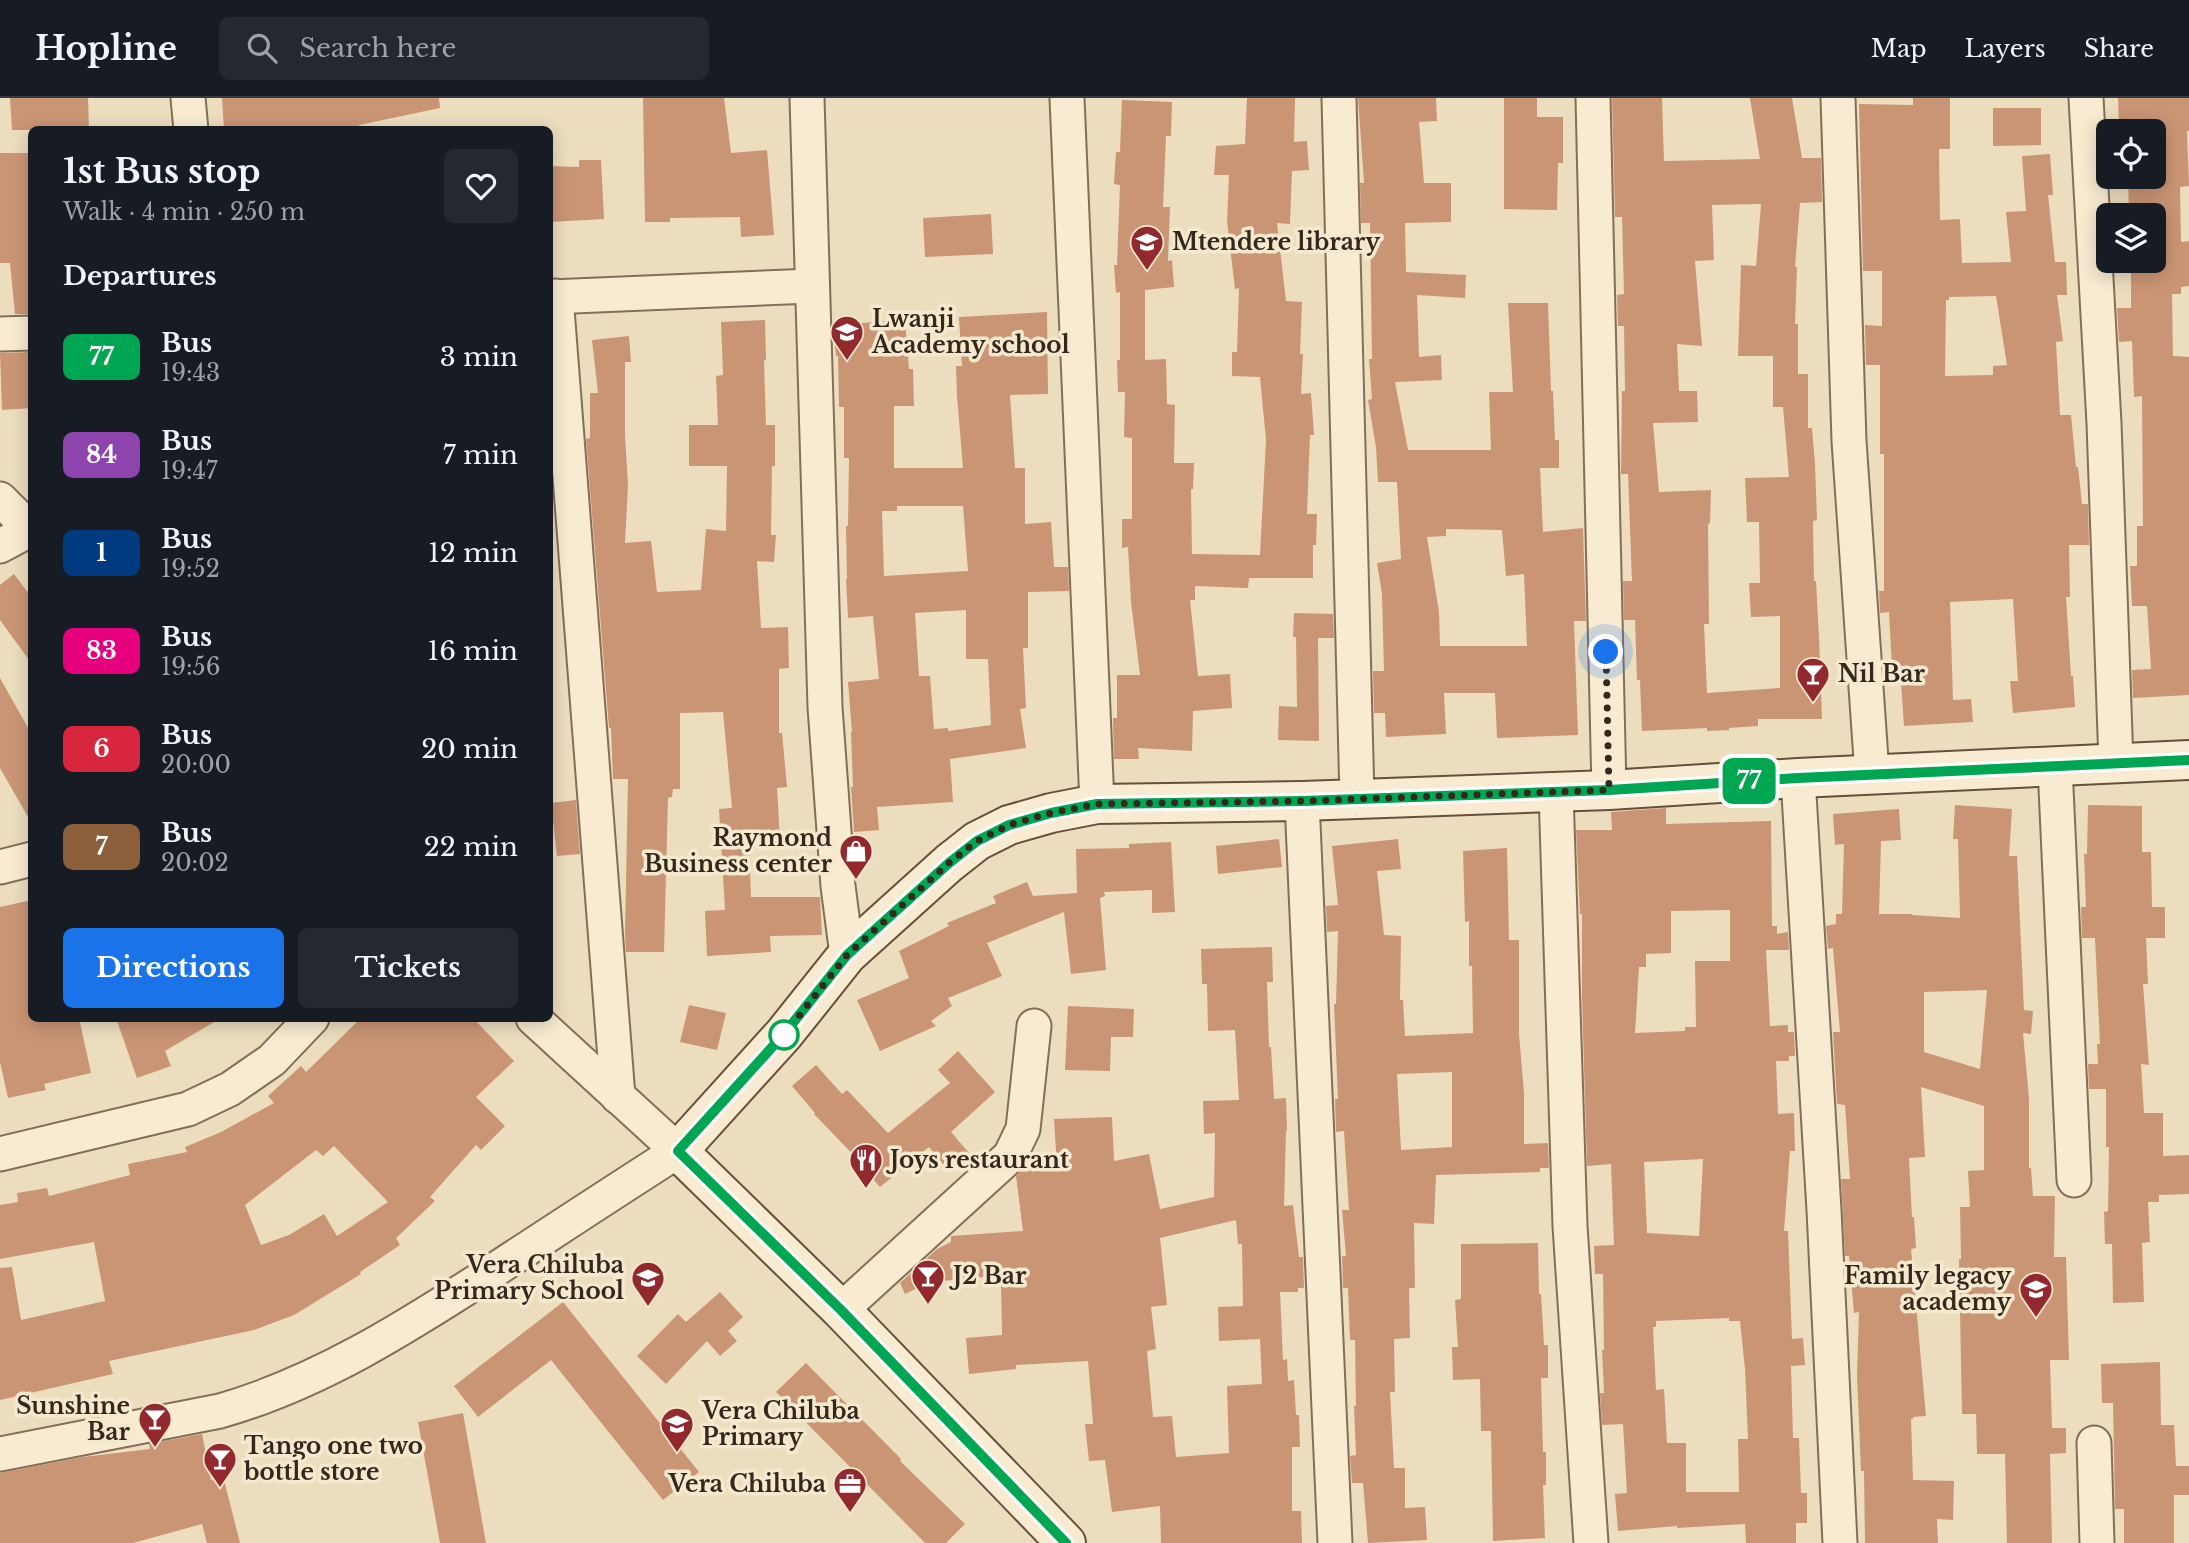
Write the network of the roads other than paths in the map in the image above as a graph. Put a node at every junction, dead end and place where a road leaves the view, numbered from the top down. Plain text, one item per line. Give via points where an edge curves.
1 (188, 98) edge
2 (807, 98) edge
3 (1067, 98) edge
4 (1339, 98) edge
5 (1593, 98) edge
6 (1838, 98) edge
7 (2086, 98) edge
8 (191, 126) edge
9 (812, 286) junction
10 (553, 297) edge
11 (28, 333) edge
12 (0, 334) edge
13 (0, 499) edge
14 (28, 528) edge
15 (28, 532) edge
16 (0, 546) edge
17 (2189, 760) edge
18 (2116, 763) junction
19 (2055, 766) junction
20 (1872, 774) junction
21 (1798, 778) junction
22 (1609, 790) junction
23 (1556, 792) junction
24 (1357, 798) junction
25 (1303, 801) junction
26 (1097, 804) junction
27 (28, 860) edge
28 (0, 867) edge
29 (847, 955) junction
30 (308, 1022) edge
31 (537, 1022) edge
32 (1034, 1026) dead end
33 (618, 1097) junction
34 (678, 1151) junction
35 (0, 1154) edge
36 (2074, 1180) dead end
37 (841, 1310) junction
38 (2094, 1443) dead end
39 (0, 1454) edge
40 (1066, 1543) edge
41 (1335, 1543) edge
42 (1591, 1543) edge
43 (1840, 1543) edge
44 (2097, 1543) edge

1 - 8 street
2 - 9 street
3 - 26 street
4 - 24 street
5 - 22 street
6 - 20 street via 1849,441
7 - 18 street via 2105,423
9 - 10 street
9 - 29 street via 825,707
10 - 33 street
11 - 12 street
13 - 14 street
15 - 16 street
17 - 18 main road
18 - 19 main road
19 - 20 main road
19 - 36 street
20 - 21 main road
21 - 22 main road
21 - 43 street
22 - 23 main road
23 - 24 main road
23 - 42 street via 1570,1226
24 - 25 main road
25 - 26 main road
25 - 41 street
26 - 29 main road via 1009,825 977,841
27 - 28 street
29 - 34 main road via 784,1034
30 - 35 street via 272,1060 188,1110
31 - 33 street
32 - 37 street via 1023,1129 1010,1156
33 - 34 street
34 - 37 main road
34 - 39 street via 398,1332 289,1387 220,1411
37 - 40 main road
38 - 44 street

